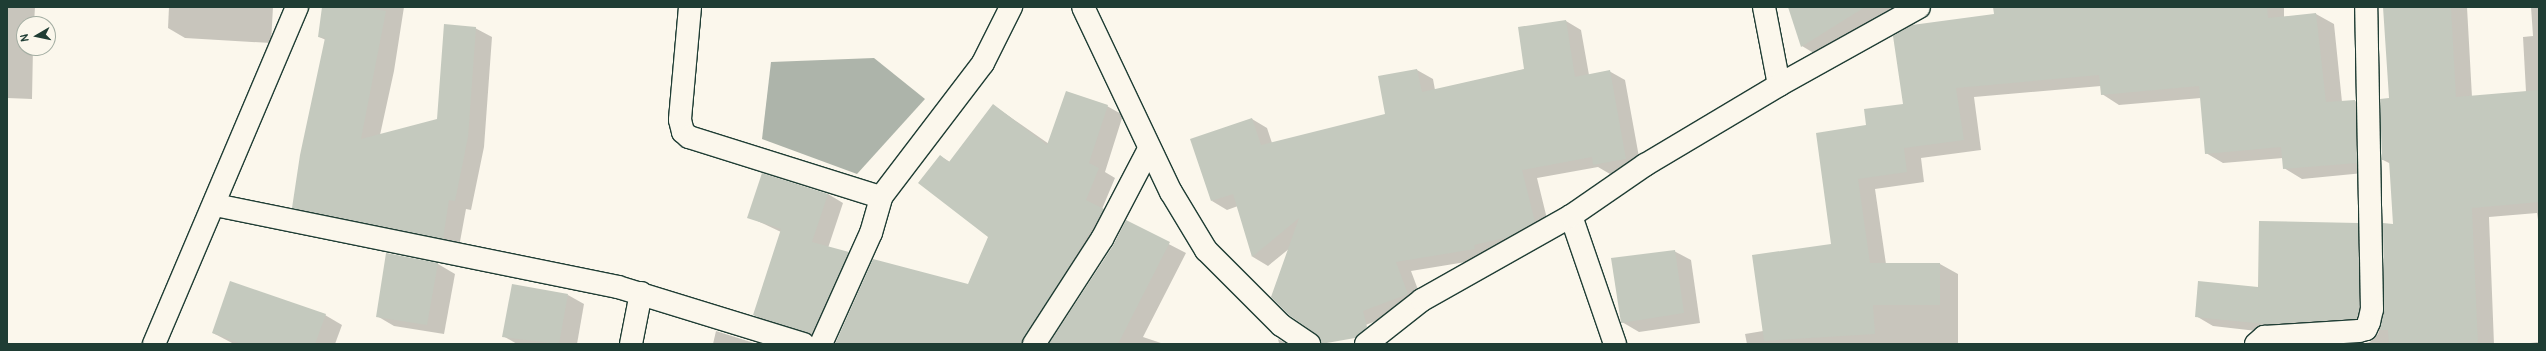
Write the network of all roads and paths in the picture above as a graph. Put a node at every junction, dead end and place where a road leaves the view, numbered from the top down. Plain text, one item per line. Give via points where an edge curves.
1 (297, 7) edge
2 (690, 7) edge
3 (1011, 7) edge
4 (1083, 7) edge
5 (1764, 7) edge
6 (1919, 7) edge
7 (2366, 7) edge
8 (1779, 85) junction
9 (1149, 149) junction
10 (881, 196) junction
11 (215, 205) junction
12 (1571, 216) junction
13 (641, 294) junction
14 (154, 344) edge
15 (631, 344) edge
16 (804, 344) edge
17 (821, 344) edge
18 (1034, 344) edge
19 (1309, 344) edge
20 (1366, 344) edge
21 (1615, 344) edge
22 (2256, 344) edge

1 - 11 street
2 - 10 street via 680,120 683,132 689,137
3 - 10 street via 983,63
4 - 9 street
5 - 8 street
6 - 8 street
7 - 22 street via 2372,309 2369,322 2366,328 2359,332 2264,337
8 - 12 street via 1645,165
9 - 18 street via 1102,239
9 - 19 street via 1206,250 1281,324
10 - 17 street via 871,233
11 - 13 street via 594,282
11 - 14 street
12 - 20 street via 1422,300
12 - 21 street
13 - 15 street
13 - 16 street

